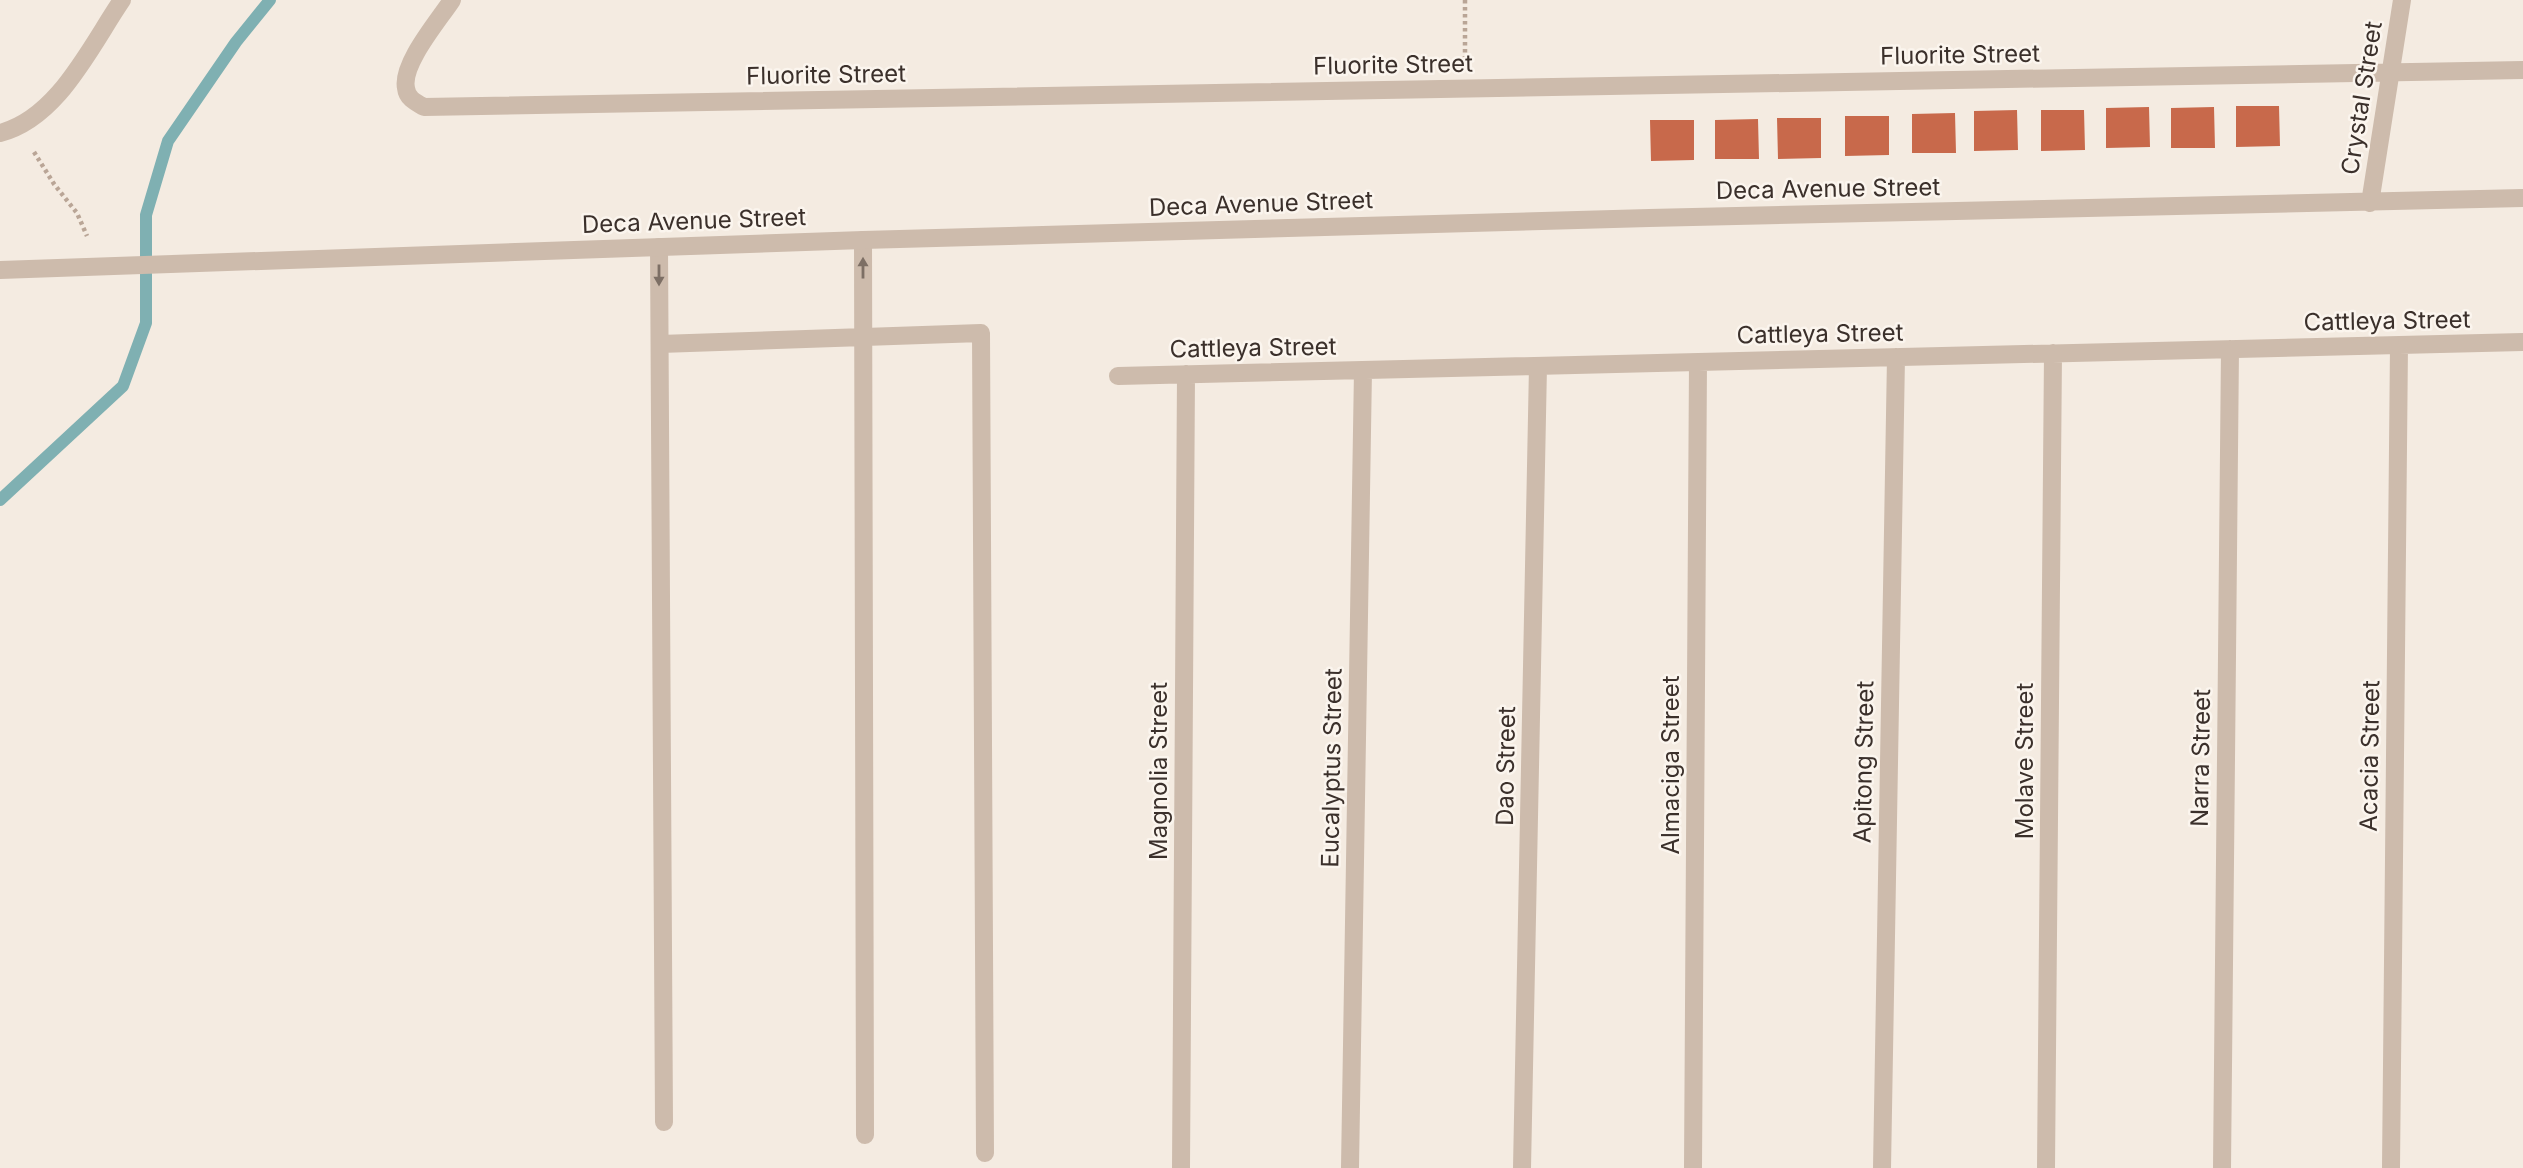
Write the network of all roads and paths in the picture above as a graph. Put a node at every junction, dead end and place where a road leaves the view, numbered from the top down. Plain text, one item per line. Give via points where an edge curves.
1 (122, 0) edge
2 (452, 0) edge
3 (1465, 0) edge
4 (2402, 0) edge
5 (2523, 70) edge
6 (2390, 72) junction
7 (1466, 89) junction
8 (22, 125) junction
9 (0, 134) edge
10 (2523, 198) edge
11 (2370, 203) junction
12 (863, 240) junction
13 (659, 247) junction
14 (90, 267) junction
15 (0, 270) edge
16 (863, 337) junction
17 (2523, 342) edge
18 (660, 344) junction
19 (2399, 345) junction
20 (2230, 349) junction
21 (2053, 354) junction
22 (1896, 357) junction
23 (1698, 362) junction
24 (1538, 366) junction
25 (1363, 370) junction
26 (1186, 374) junction
27 (1118, 376) dead end
28 (664, 1122) dead end
29 (864, 1135) dead end
30 (985, 1153) dead end
31 (1181, 1168) edge
32 (1350, 1168) edge
33 (1522, 1168) edge
34 (1693, 1168) edge
35 (1882, 1168) edge
36 (2046, 1168) edge
37 (2222, 1168) edge
38 (2391, 1168) edge

1 - 8 street via 59,94
2 - 7 street, Fluorite Street via 405,75 411,100 424,107
3 - 7 path
4 - 6 street, Crystal Street
5 - 6 street, Fluorite Street
6 - 7 street, Fluorite Street
6 - 11 street, Crystal Street
8 - 9 street
8 - 14 path via 43,169 84,225
10 - 11 street, Deca Avenue Street
11 - 12 street, Deca Avenue Street
12 - 13 street, Deca Avenue Street
16 -> 12 street
13 - 14 street, Deca Avenue Street
13 -> 18 street
14 - 15 street, Deca Avenue Street
16 - 18 street
16 - 29 street
16 - 30 street via 981,333
17 - 19 street, Cattleya Street
18 - 28 street
19 - 20 street, Cattleya Street
19 - 38 street, Acacia Street
20 - 21 street, Cattleya Street
20 - 37 street, Narra Street
21 - 22 street, Cattleya Street
21 - 36 street, Molave Street
22 - 23 street, Cattleya Street
22 - 35 street, Apitong Street
23 - 24 street, Cattleya Street
23 - 34 street, Almaciga Street
24 - 25 street, Cattleya Street
24 - 33 street, Dao Street
25 - 26 street, Cattleya Street
25 - 32 street, Eucalyptus Street
26 - 27 street, Cattleya Street
26 - 31 street, Magnolia Street

